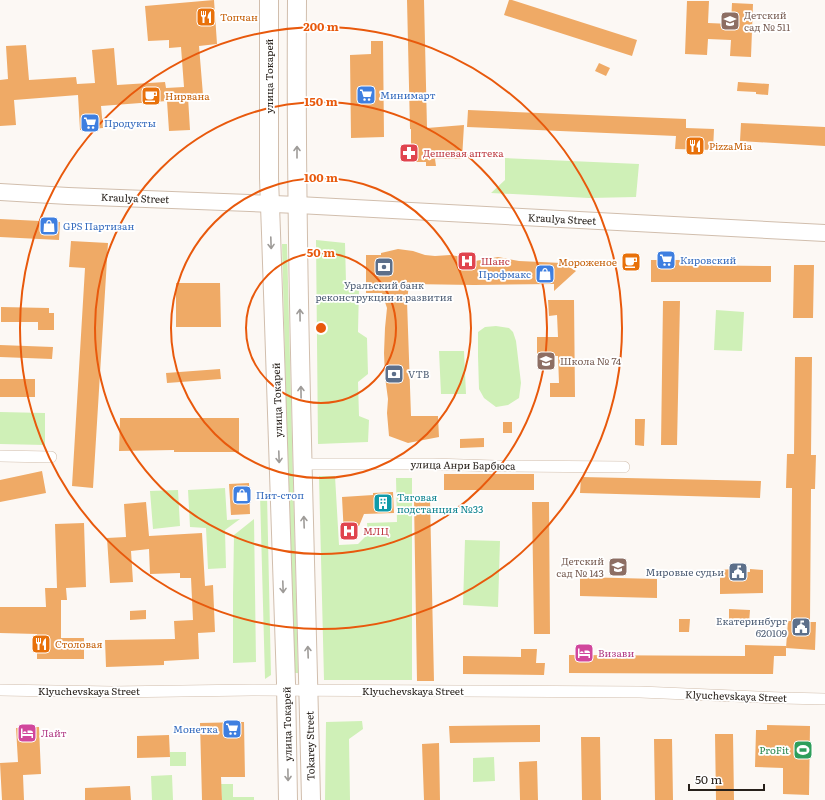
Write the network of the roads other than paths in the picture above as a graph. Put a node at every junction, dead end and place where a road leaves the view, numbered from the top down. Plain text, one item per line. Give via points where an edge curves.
1 (269, 0) edge
2 (297, 0) edge
3 (0, 192) edge
4 (270, 204) junction
5 (298, 205) junction
6 (825, 233) edge
7 (0, 456) edge
8 (51, 457) dead end
9 (302, 464) junction
10 (624, 466) dead end
11 (0, 690) edge
12 (286, 691) junction
13 (309, 691) junction
14 (825, 699) edge
15 (288, 800) edge
16 (311, 800) edge

1 - 4 main road, улица Токарей
5 -> 2 main road
3 - 4 main road, Kraulya Street
4 - 5 main road, Kraulya Street
4 -> 12 main road, улица Токарей
5 - 6 main road, Kraulya Street
9 -> 5 main road
7 - 8 street
9 - 10 street, улица Анри Барбюса
13 -> 9 main road
11 - 12 street, Klyuchevskaya Street
12 - 13 street, Klyuchevskaya Street
12 -> 15 main road, улица Токарей
13 - 14 street, Klyuchevskaya Street via 640,692
13 - 16 main road, Tokarey Street

